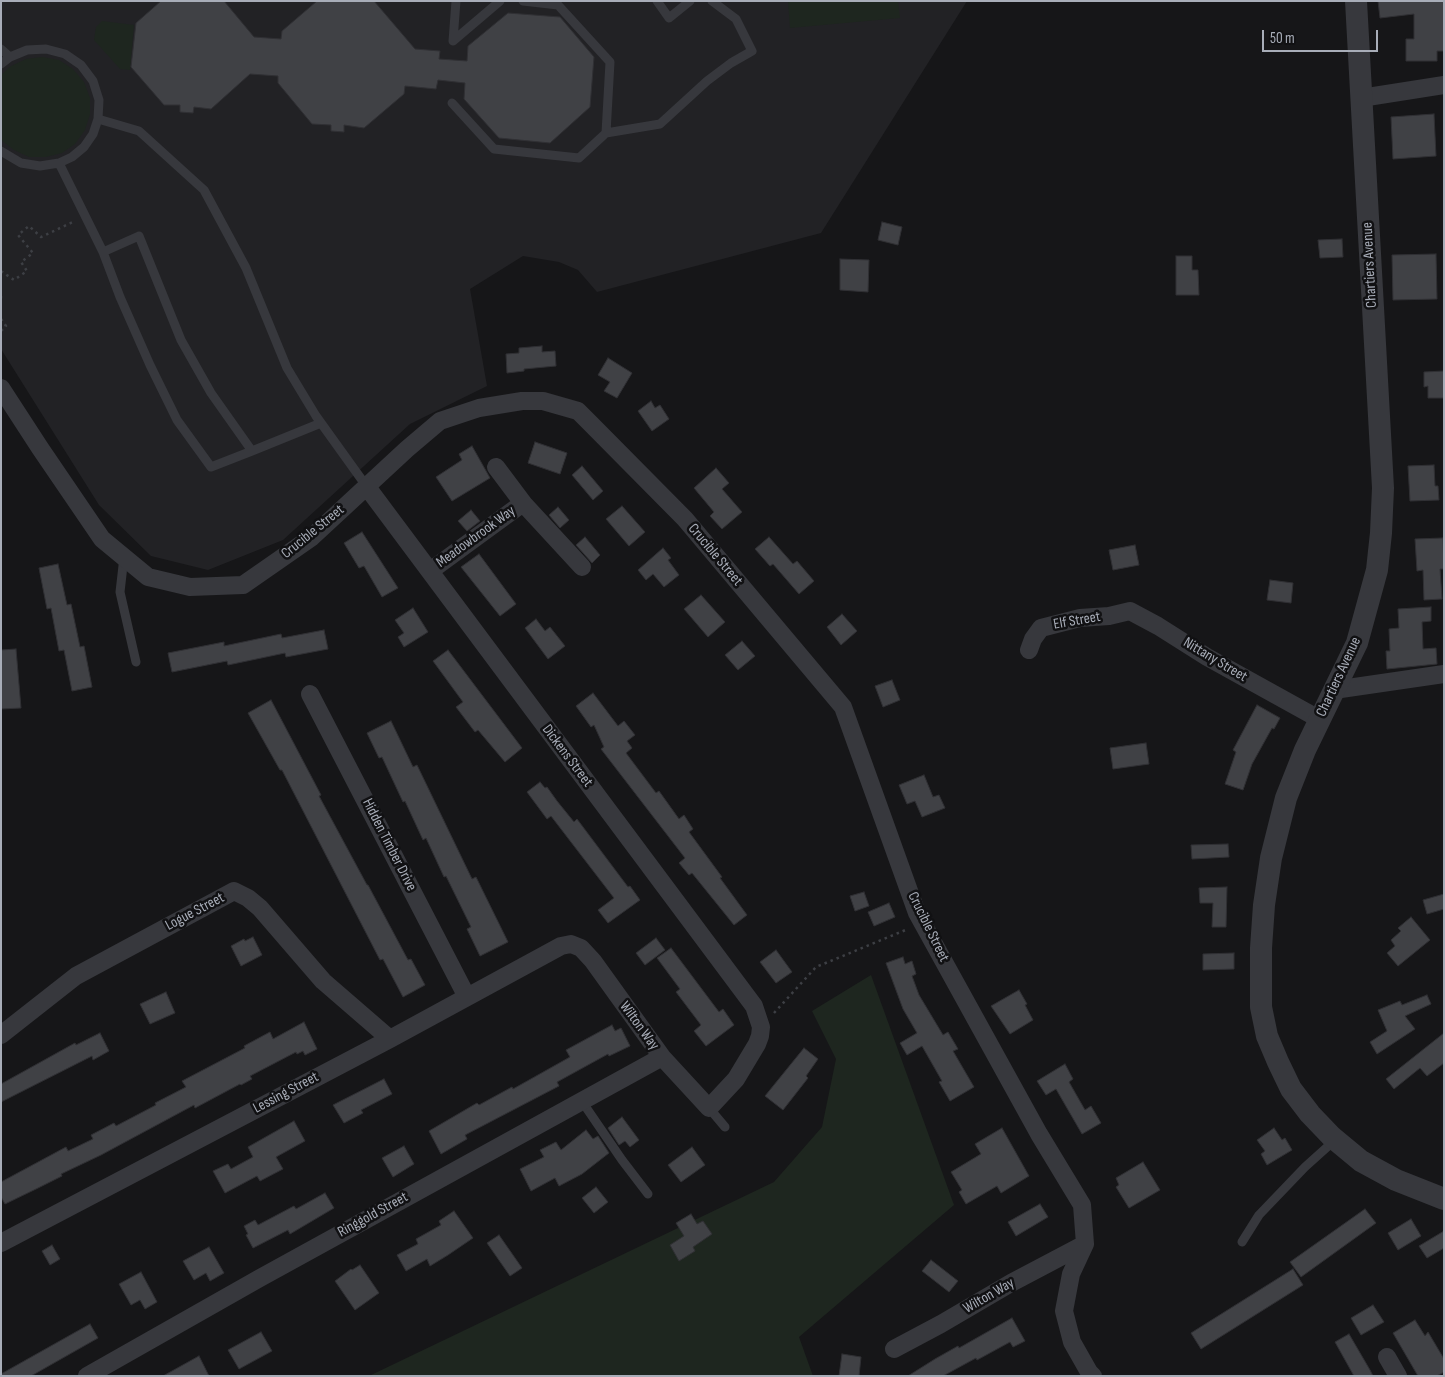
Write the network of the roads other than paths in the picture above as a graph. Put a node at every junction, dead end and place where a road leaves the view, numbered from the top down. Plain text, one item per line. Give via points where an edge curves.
1 (456, 1) edge
2 (500, 1) edge
3 (523, 1) edge
4 (657, 1) edge
5 (690, 1) edge
6 (712, 1) edge
7 (1356, 1) edge
8 (1, 50) edge
9 (10, 57) junction
10 (1, 64) edge
11 (1444, 85) edge
12 (1361, 98) junction
13 (452, 103) dead end
14 (98, 119) junction
15 (606, 133) junction
16 (1, 151) edge
17 (59, 163) junction
18 (103, 252) junction
19 (1, 388) edge
20 (321, 423) junction
21 (252, 451) junction
22 (496, 467) dead end
23 (367, 487) junction
24 (523, 503) junction
25 (124, 557) junction
26 (582, 567) dead end
27 (430, 571) junction
28 (1109, 616) joint
29 (1028, 650) dead end
30 (136, 662) dead end
31 (1444, 674) edge
32 (1334, 690) junction
33 (310, 694) dead end
34 (1319, 719) junction
35 (571, 944) joint
36 (467, 997) junction
37 (1, 1035) edge
38 (390, 1038) junction
39 (662, 1057) junction
40 (581, 1100) junction
41 (709, 1108) junction
42 (725, 1127) dead end
43 (1335, 1139) junction
44 (648, 1194) dead end
45 (1444, 1199) edge
46 (1242, 1242) dead end
47 (1, 1243) edge
48 (1085, 1244) junction
49 (894, 1349) dead end
50 (1387, 1357) dead end
51 (87, 1376) edge
52 (1093, 1376) edge
53 (1398, 1376) edge

1 - 2 lane via 453,41
3 - 15 lane via 558,5 610,62
4 - 5 lane via 669,18
6 - 15 lane via 736,19 752,51 730,63 660,124
7 - 12 street, Chartiers Avenue
8 - 9 lane
9 - 10 lane
9 - 14 lane via 27,50 46,49 65,54 81,65 96,90
11 - 12 street
12 - 32 street, Chartiers Avenue via 1382,488 1381,533 1376,570 1357,643
13 - 15 lane via 494,149 579,158
14 - 17 lane via 84,146
14 - 20 lane via 139,131 204,190 246,268 287,368
16 - 17 lane via 21,163 40,166
17 - 18 lane
18 - 21 lane via 139,236 181,340 211,393
18 - 21 lane via 150,365 177,420 202,455 211,467
19 - 25 street, Crucible Street via 102,539
20 - 21 lane
20 - 23 lane
22 - 24 street, Meadowbrook Way
23 - 25 street, Crucible Street via 312,537 243,585 190,587 148,577
23 - 27 street, Dickens Street
23 - 48 street, Crucible Street via 440,421 479,408 543,401 578,412 685,519 843,707 917,912 1082,1205
24 - 26 street, Meadowbrook Way
24 - 27 street, Meadowbrook Way
25 - 30 lane via 120,592
27 - 41 street, Dickens Street via 754,1006 761,1027 760,1036 736,1078
28 - 29 street, Elf Street via 1080,618 1041,628
28 - 34 street, Nittany Street via 1130,611
31 - 32 street
32 - 34 street, Chartiers Avenue
33 - 36 street, Hidden Timber Drive
34 - 43 street, Chartiers Avenue via 1286,798 1271,858 1261,948 1261,1008 1267,1036 1291,1088 1310,1114
35 - 36 street, Lessing Street via 561,946
35 - 39 street, Wilton Way via 581,948 593,961
36 - 38 street, Lessing Street
37 - 38 street, Logue Street via 76,976 234,891 260,908 323,981
38 - 47 street, Lessing Street
39 - 40 street, Ringgold Street
39 - 41 street, Wilton Way
40 - 44 lane
40 - 51 street, Ringgold Street
41 - 42 lane
43 - 45 street, Chartiers Avenue via 1361,1162
43 - 46 lane via 1259,1215
48 - 49 street, Wilton Way
48 - 52 street, Crucible Street via 1071,1274 1064,1311 1072,1342
50 - 53 street

